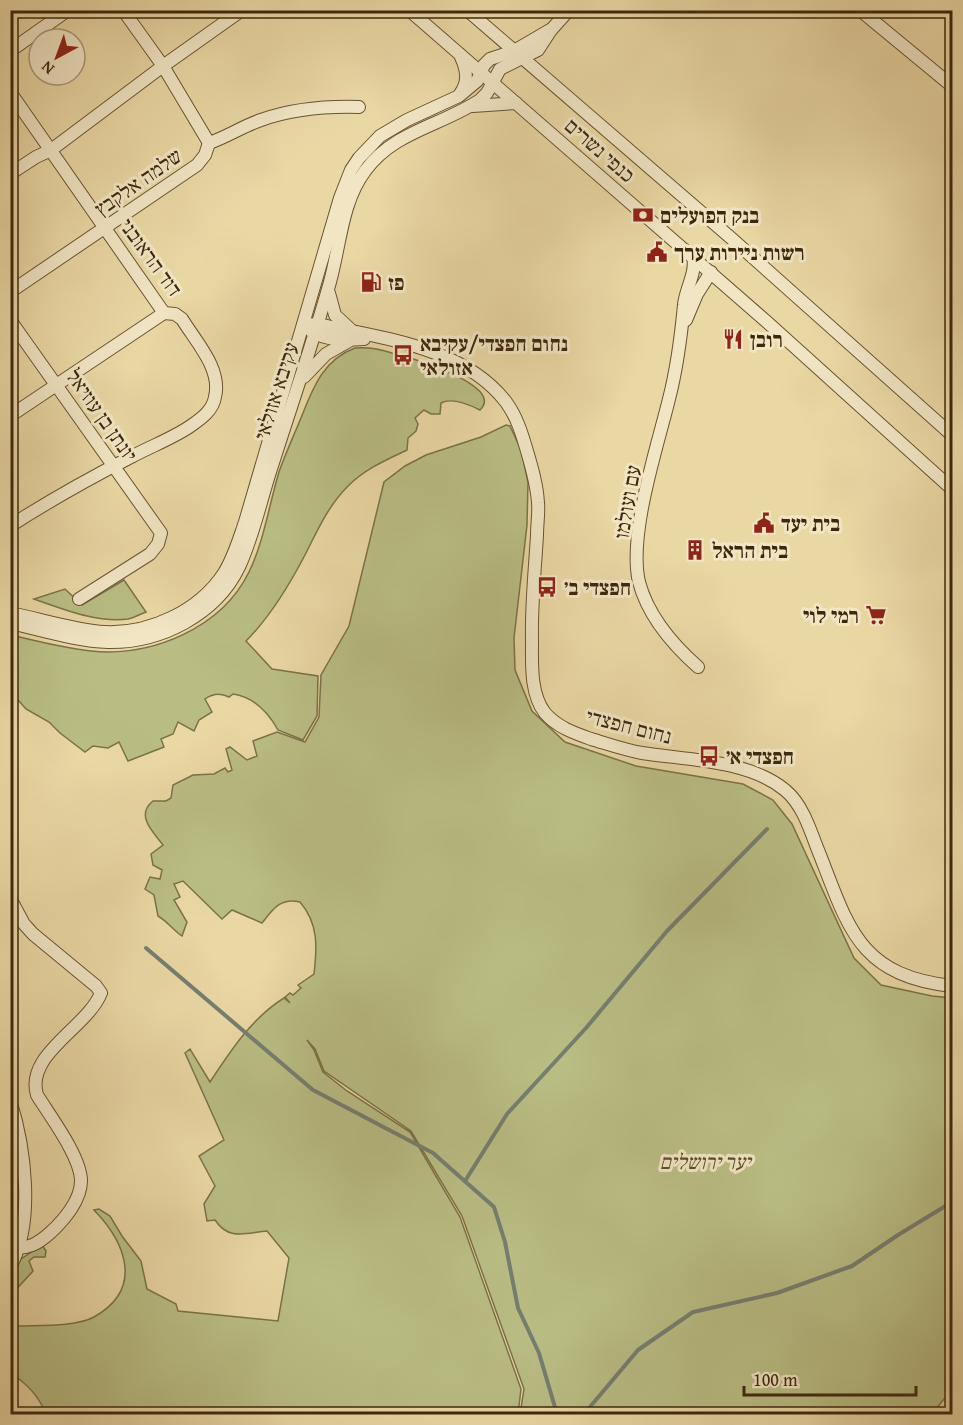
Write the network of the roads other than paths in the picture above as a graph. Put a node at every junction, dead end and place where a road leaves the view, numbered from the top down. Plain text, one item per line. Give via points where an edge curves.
1 (68, 10) edge
2 (123, 10) edge
3 (242, 10) edge
4 (409, 10) edge
5 (467, 10) edge
6 (569, 10) edge
7 (860, 10) edge
8 (10, 51) edge
9 (519, 54) junction
10 (461, 56) junction
11 (163, 66) junction
12 (481, 73) junction
13 (492, 83) junction
14 (952, 86) edge
15 (10, 92) edge
16 (459, 96) junction
17 (516, 103) junction
18 (358, 107) dead end
19 (469, 107) junction
20 (209, 143) junction
21 (51, 150) junction
22 (10, 174) edge
23 (105, 228) junction
24 (693, 257) junction
25 (711, 272) junction
26 (329, 287) junction
27 (10, 292) edge
28 (164, 313) junction
29 (10, 320) edge
30 (303, 325) junction
31 (683, 326) junction
32 (317, 329) junction
33 (352, 336) junction
34 (300, 382) junction
35 (57, 385) junction
36 (10, 416) edge
37 (952, 435) edge
38 (113, 466) junction
39 (952, 489) edge
40 (10, 526) edge
41 (79, 600) dead end
42 (10, 613) edge
43 (10, 623) edge
44 (698, 667) dead end
45 (10, 898) edge
46 (952, 986) edge
47 (10, 1100) edge
48 (10, 1146) edge
49 (10, 1204) edge
50 (15, 1247) edge
51 (10, 1268) edge

1 - 8 street
2 - 11 street
3 - 11 street
4 - 10 street, כנפי נשרים
5 - 9 street, כנפי נשרים
6 - 9 street via 539,49
7 - 14 street
9 - 12 street, עקיבא אזולאי via 490,58
9 - 13 street, עקיבא אזולאי
9 - 37 street, כנפי נשרים
10 - 12 street, כנפי נשרים
10 - 16 street via 466,78
11 - 20 street
11 - 21 street
12 - 13 street, כנפי נשרים
12 - 16 street, עקיבא אזולאי via 475,84
13 - 17 street, כנפי נשרים
13 - 19 street, עקיבא אזולאי via 484,96
15 - 21 street, דוד הראובני
16 - 30 street, עקיבא אזולאי via 393,127 359,158 340,198
17 - 19 street
17 - 24 street, כנפי נשרים
18 - 20 street, שלמה אלקבץ via 291,111
19 - 26 street, עקיבא אזולאי via 403,137 371,163 352,196
20 - 23 street, שלמה אלקבץ via 197,165
21 - 22 street
21 - 23 street, דוד הראובני
23 - 27 street, שלמה אלקבץ
23 - 28 street, דוד הראובני
24 - 25 street, כנפי נשרים
24 - 31 street, עם ועולמו
25 - 31 street, עם ועולמו
25 - 39 street, כנפי נשרים
26 - 32 street, עקיבא אזולאי
26 - 33 street via 334,312
28 - 35 street
28 - 38 street, דוד הראובני via 182,319 211,365 216,383 213,405 195,423
29 - 35 street, יונתן בן עוזיאל
30 - 32 street, נחום חפצדי
30 - 42 street, עקיבא אזולאי via 237,546 222,575 202,597 177,615 123,632 84,629
31 - 44 street, עם ועולמו via 639,525 637,555 644,598 657,622
32 - 33 street, נחום חפצדי
32 - 34 street, עקיבא אזולאי
33 - 34 street via 326,354
33 - 46 street, נחום חפצדי via 433,352 493,388 514,415 536,482 531,631 533,677 544,712 560,726 609,744 639,753 733,767 775,782 788,792 806,819 857,939 895,972
34 - 43 street, עקיבא אזולאי via 245,554 229,583 208,607 163,633 126,641 90,640
35 - 36 street
35 - 38 street, יונתן בן עוזיאל
38 - 40 street
38 - 41 street, יונתן בן עוזיאל via 161,533 150,554
45 - 50 street via 33,934 101,993 42,1062 34,1084 74,1155 81,1181 77,1196 69,1213 52,1232 36,1245
47 - 50 street via 24,1160 25,1207
48 - 49 street
50 - 51 street

